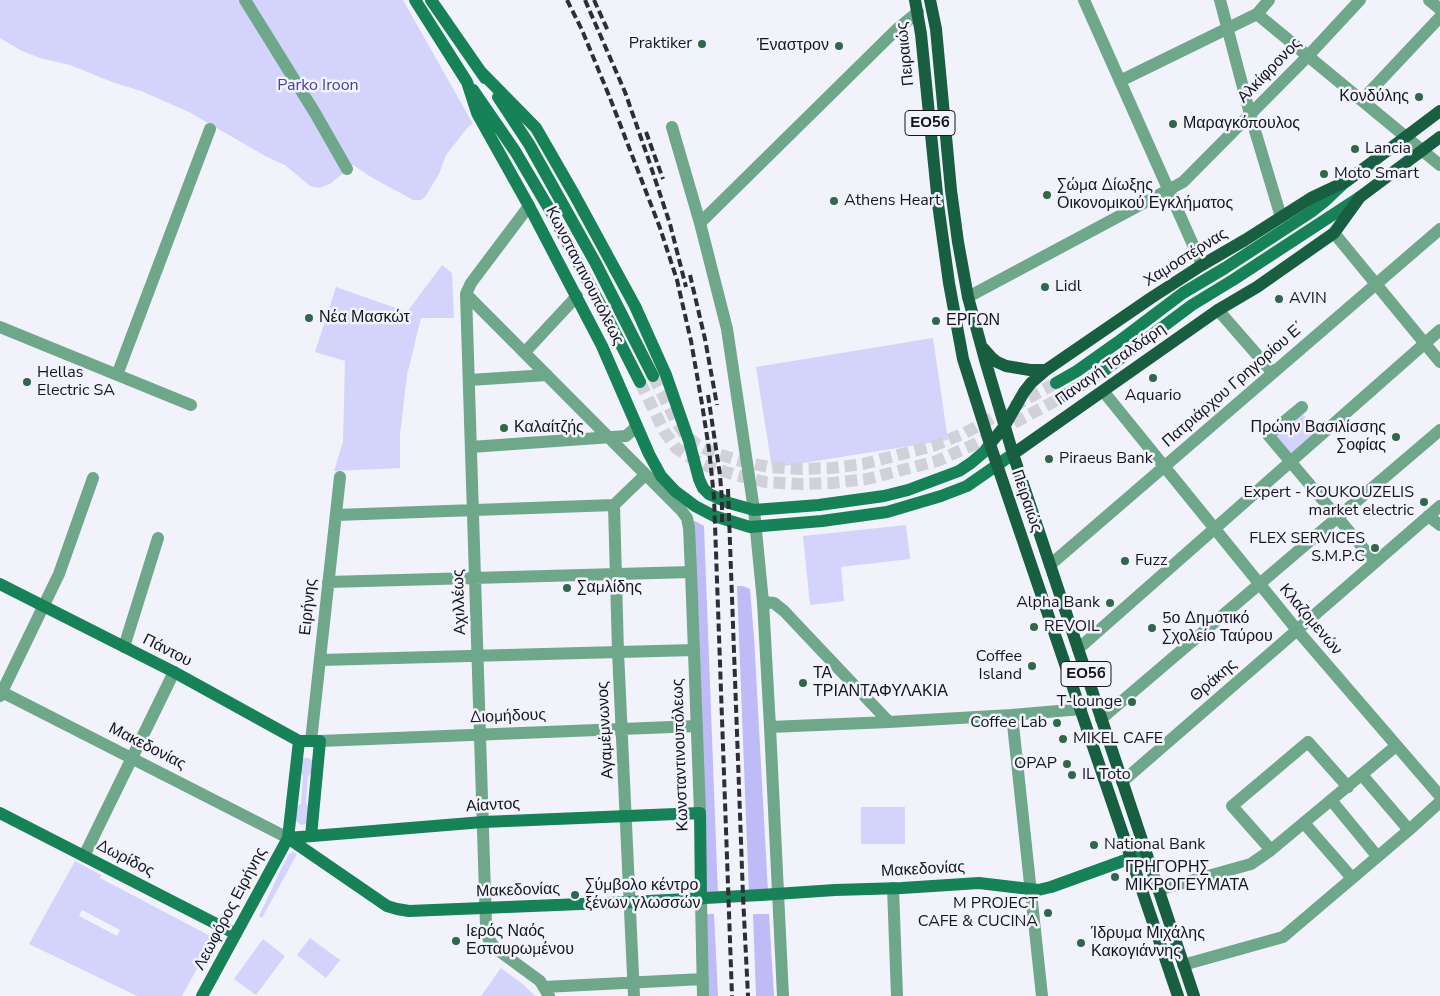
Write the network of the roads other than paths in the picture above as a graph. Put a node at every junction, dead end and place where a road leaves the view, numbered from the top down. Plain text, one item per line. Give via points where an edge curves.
1 (245, 0) edge
2 (415, 0) edge
3 (431, 0) edge
4 (930, 0) edge
5 (1084, 0) edge
6 (1220, 0) edge
7 (1269, 0) edge
8 (1360, 0) edge
9 (1429, 0) edge
10 (916, 6) edge
11 (1440, 10) edge
12 (1257, 14) junction
13 (1440, 17) edge
14 (1227, 28) junction
15 (1308, 56) junction
16 (480, 72) junction
17 (1120, 81) junction
18 (467, 82) junction
19 (1362, 100) junction
20 (1440, 111) edge
21 (1250, 114) junction
22 (672, 127) dead end
23 (210, 129) dead end
24 (1406, 136) junction
25 (1440, 137) edge
26 (1422, 150) junction
27 (1440, 165) edge
28 (347, 169) dead end
29 (1347, 181) junction
30 (1169, 191) junction
31 (1360, 197) junction
32 (529, 206) junction
33 (1281, 217) junction
34 (700, 223) junction
35 (1440, 229) edge
36 (1334, 233) junction
37 (1202, 265) junction
38 (1375, 285) junction
39 (466, 294) junction
40 (578, 296) junction
41 (968, 297) junction
42 (1218, 310) junction
43 (0, 327) edge
44 (1440, 330) edge
45 (1425, 343) junction
46 (981, 346) junction
47 (525, 352) junction
48 (1440, 362) edge
49 (1046, 370) junction
50 (1273, 373) junction
51 (117, 375) junction
52 (547, 375) junction
53 (653, 376) tunnel mouth
54 (469, 380) junction
55 (640, 382) tunnel mouth
56 (1056, 383) tunnel mouth
57 (1103, 391) junction
58 (1064, 396) tunnel mouth
59 (192, 405) dead end
60 (1302, 407) dead end
61 (636, 425) junction
62 (1004, 427) junction
63 (1440, 430) edge
64 (608, 437) junction
65 (990, 444) junction
66 (471, 447) junction
67 (1013, 454) junction
68 (1290, 462) junction
69 (997, 465) junction
70 (1164, 467) junction
71 (645, 475) junction
72 (340, 477) dead end
73 (92, 478) dead end
74 (614, 506) junction
75 (1440, 506) edge
76 (473, 510) junction
77 (754, 510) junction
78 (336, 515) junction
79 (1428, 516) junction
80 (1337, 517) junction
81 (1440, 525) edge
82 (756, 527) junction
83 (1214, 529) junction
84 (158, 538) dead end
85 (1376, 562) junction
86 (1050, 565) junction
87 (692, 572) junction
88 (616, 574) junction
89 (475, 578) junction
90 (328, 582) junction
91 (0, 584) edge
92 (1259, 584) junction
93 (763, 602) junction
94 (44, 606) junction
95 (1297, 630) junction
96 (124, 647) junction
97 (1078, 649) junction
98 (694, 650) junction
99 (618, 652) junction
100 (478, 656) junction
101 (320, 660) junction
102 (174, 672) junction
103 (1, 694) edge
104 (1081, 709) junction
105 (1012, 715) junction
106 (1101, 719) junction
107 (889, 722) junction
108 (697, 726) junction
109 (770, 727) junction
110 (622, 729) junction
111 (480, 735) junction
112 (310, 741) junction
113 (1396, 746) junction
114 (132, 758) junction
115 (1362, 775) junction
116 (1122, 782) junction
117 (1348, 787) junction
118 (1440, 796) edge
119 (1331, 800) junction
120 (1440, 802) edge
121 (0, 812) edge
122 (700, 813) junction
123 (626, 816) junction
124 (483, 822) junction
125 (1304, 823) junction
126 (1409, 830) junction
127 (311, 836) junction
128 (288, 838) junction
129 (1271, 850) junction
130 (1145, 853) junction
131 (84, 856) junction
132 (1377, 856) junction
133 (1131, 858) junction
134 (1352, 878) junction
135 (893, 888) junction
136 (1031, 890) junction
137 (1158, 890) junction
138 (778, 894) junction
139 (701, 899) junction
140 (630, 902) junction
141 (486, 908) junction
142 (236, 934) junction
143 (1183, 965) junction
144 (703, 979) junction
145 (634, 982) junction
146 (547, 991) edge
147 (202, 996) edge
148 (634, 996) edge
149 (703, 996) edge
150 (783, 996) edge
151 (897, 996) edge
152 (1042, 996) edge
153 (1178, 996) edge
154 (1194, 996) edge

1 - 28 street
2 - 18 street, Κωνσταντινουπόλεως
3 - 16 street
4 - 41 main road, Πειραιώς / ΕΟ56 via 936,29 952,197
5 - 17 street
6 - 14 street
7 - 12 street
8 - 15 street, Αλκίφρονος
9 - 11 street
10 - 34 street via 895,31
10 - 65 main road, Πειραιώς / ΕΟ56 via 952,307 963,359
12 - 14 street
12 - 15 street
13 - 19 street
14 - 17 street
14 - 21 street
15 - 19 street
15 - 21 street, Αλκίφρονος
16 - 53 street via 529,144 595,262
16 - 77 street via 536,128 635,306 666,376 703,488 714,497
17 - 30 street
18 - 32 street, Κωνσταντινουπόλεως via 477,113
18 - 55 street via 516,151
19 - 24 street
20 - 24 main road
21 - 30 street, Αλκίφρονος via 1183,182
21 - 33 street
22 - 34 street
23 - 51 street
24 - 26 street
24 - 29 main road, Χαμοστέρνας
25 - 26 main road, Παναγή Τσαλδάρη
26 - 27 street
26 - 31 main road, Παναγή Τσαλδάρη
29 - 33 main road, Χαμοστέρνας via 1310,198
29 - 56 street via 1311,212 1183,293 1110,348
30 - 37 street
30 - 41 street, Αλκίφρονος
31 - 36 main road, Παναγή Τσαλδάρη
31 - 58 street via 1192,305
32 - 39 street
32 - 40 street, Κωνσταντινουπόλεως
33 - 37 main road, Χαμοστέρνας
34 - 77 street via 727,330
35 - 38 street, Πατριάρχου Γρηγορίου Ε΄
36 - 38 street
36 - 42 main road, Παναγή Τσαλδάρη
37 - 49 main road, Χαμοστέρνας
38 - 45 street
38 - 50 street, Πατριάρχου Γρηγορίου Ε΄
39 - 47 street
39 - 54 street, Αχιλλέως
40 - 47 street
40 - 61 street, Κωνσταντινουπόλεως
41 - 46 main road, Πειραιώς / ΕΟ56
42 - 50 street
42 - 57 main road, Παναγή Τσαλδάρη
43 - 51 street
44 - 45 street
45 - 48 street
45 - 68 street
46 - 49 main road via 991,358 1006,366
46 - 62 main road, Πειραιώς / ΕΟ56
47 - 52 street
49 - 62 main road, Χαμοστέρνας via 1028,388
50 - 70 street, Πατριάρχου Γρηγορίου Ε΄
51 - 59 street
52 - 54 street
52 - 64 street
54 - 66 street, Αχιλλέως
57 - 67 main road, Παναγή Τσαλδάρη
57 - 70 street, Κλαζομενών
60 - 68 street via 1268,435
61 - 64 street via 626,436
61 - 82 street, Κωνσταντινουπόλεως via 661,476 675,491 714,516
62 - 65 main road, Χαμοστέρνας
62 - 67 main road, Πειραιώς / ΕΟ56
63 - 80 street
64 - 66 street
64 - 71 street
65 - 69 main road, Πειραιώς / ΕΟ56
65 - 77 street via 959,471 908,490 819,505
66 - 76 street, Αχιλλέως
67 - 69 street, Παναγή Τσαλδάρη
67 - 86 main road, Πειραιώς / ΕΟ56
68 - 80 street
68 - 83 street
69 - 82 street, Παναγή Τσαλδάρη via 960,489 887,512 822,522
69 - 104 main road, Πειραιώς / ΕΟ56
70 - 83 street, Κλαζομενών
70 - 86 street, Πατριάρχου Γρηγορίου Ε΄
71 - 74 street
71 - 87 street, Κωνσταντινουπόλεως via 689,522
72 - 78 street, Ειρήνης
73 - 94 street via 59,574
74 - 76 street
74 - 88 street, Αγαμέμνωνος
75 - 79 street, Θράκης
76 - 78 street
76 - 89 street, Αχιλλέως
77 - 82 street
78 - 90 street, Ειρήνης
79 - 81 street
79 - 85 street, Θράκης
80 - 85 street
80 - 92 street
82 - 93 street
83 - 92 street, Κλαζομενών
83 - 97 street
84 - 96 street
85 - 95 street, Θράκης
86 - 97 main road, Πειραιώς / ΕΟ56
87 - 88 street
87 - 98 street, Κωνσταντινουπόλεως
88 - 89 street
88 - 99 street, Αγαμέμνωνος
89 - 90 street
89 - 100 street, Αχιλλέως
90 - 101 street, Ειρήνης
91 - 94 street, Πάντου
92 - 95 street, Κλαζομενών
92 - 106 street
93 - 107 street via 774,603 784,611
93 - 109 street
94 - 96 street, Πάντου
94 - 103 street
95 - 113 street, Κλαζομενών
95 - 116 street, Θράκης
96 - 102 street, Πάντου
97 - 106 main road, Πειραιώς / ΕΟ56
98 - 99 street
98 - 108 street, Κωνσταντινουπόλεως
99 - 100 street
99 - 110 street, Αγαμέμνωνος
100 - 101 street
100 - 111 street, Αχιλλέως
101 - 112 street, Ειρήνης
102 - 112 street, Πάντου
102 - 114 street
103 - 114 street, Μακεδονίας
104 - 105 street
104 - 133 main road, Πειραιώς / ΕΟ56
105 - 107 street
105 - 136 street
106 - 116 main road, Πειραιώς / ΕΟ56
107 - 109 street
108 - 110 street, Διομήδους
108 - 122 street, Κωνσταντινουπόλεως
109 - 138 street
110 - 111 street, Διομήδους
110 - 123 street, Αγαμέμνωνος
111 - 112 street, Διομήδους
111 - 124 street, Αχιλλέως
112 - 127 street, Ειρήνης
112 - 128 street, Ειρήνης
113 - 115 street
113 - 118 street, Κλαζομενών
114 - 128 street, Μακεδονίας
114 - 131 street
115 - 117 street
115 - 126 street
116 - 130 main road, Πειραιώς / ΕΟ56
117 - 119 street
117 - 129 street via 1308,742 1232,806
119 - 125 street
119 - 132 street
120 - 126 street
121 - 131 street, Δωρίδος
122 - 123 street, Αίαντος
122 - 139 street, Κωνσταντινουπόλεως
123 - 124 street, Αίαντος
123 - 140 street, Αγαμέμνωνος
124 - 127 street, Αίαντος
124 - 141 street, Αχιλλέως
125 - 129 street
125 - 134 street
126 - 132 street
127 - 128 street, Αίαντος
128 - 141 street, Μακεδονίας via 390,907 409,911
128 - 142 street, Λεωφόρος Ειρήνης
129 - 137 street via 1251,864
130 - 133 street, Μακεδονίας
130 - 137 main road, Πειραιώς / ΕΟ56
131 - 142 street, Δωρίδος
132 - 134 street
133 - 136 street, Μακεδονίας via 1051,887
133 - 153 main road, Πειραιώς / ΕΟ56
134 - 143 street via 1283,937
135 - 136 street, Μακεδονίας via 979,883
135 - 138 street, Μακεδονίας
135 - 151 street
136 - 152 street
137 - 143 main road, Πειραιώς / ΕΟ56
138 - 139 street, Μακεδονίας
138 - 150 street
139 - 140 street, Μακεδονίας
139 - 144 street, Κωνσταντινουπόλεως
140 - 141 street, Μακεδονίας
140 - 145 street, Αγαμέμνωνος
141 - 146 street, Αχιλλέως via 491,944 540,981
142 - 147 street, Λεωφόρος Ειρήνης
143 - 154 main road, Πειραιώς / ΕΟ56
144 - 145 street
144 - 149 street, Κωνσταντινουπόλεως
145 - 146 street
145 - 148 street, Αγαμέμνωνος

